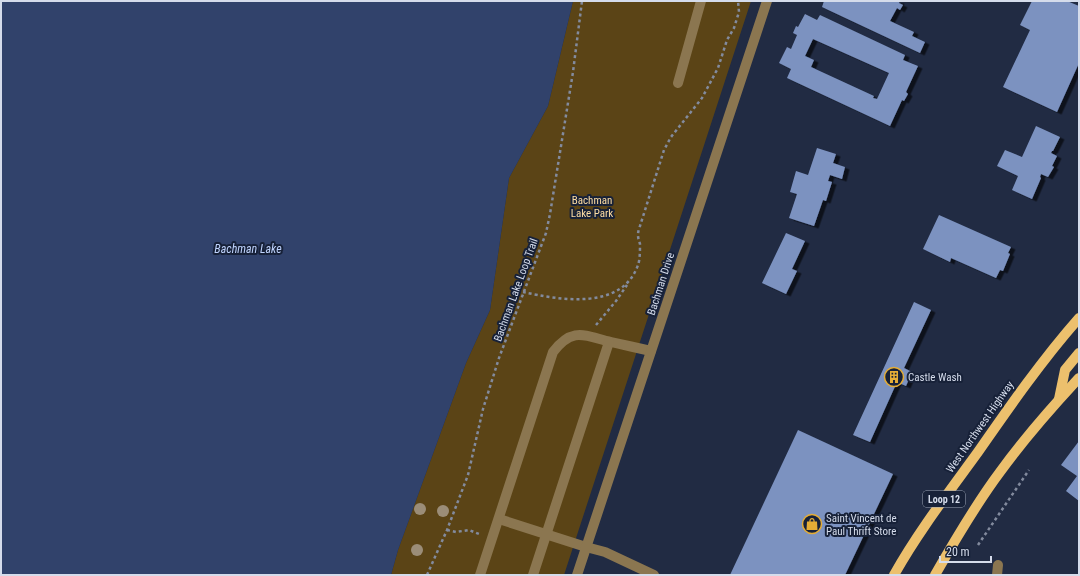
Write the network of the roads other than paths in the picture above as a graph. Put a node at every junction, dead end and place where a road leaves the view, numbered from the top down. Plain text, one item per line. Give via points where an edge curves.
1 (701, 1) edge
2 (767, 1) edge
3 (678, 83) dead end
4 (1079, 318) edge
5 (609, 342) junction
6 (651, 351) junction
7 (1079, 353) edge
8 (1079, 378) edge
9 (1058, 401) junction
10 (499, 519) junction
11 (547, 535) junction
12 (586, 547) junction
13 (480, 575) edge
14 (533, 575) edge
15 (577, 575) edge
16 (654, 575) edge
17 (894, 575) edge
18 (935, 575) edge

1 - 3 street
2 - 6 street, Bachman Drive
4 - 17 main road, West Northwest Highway / Loop 12 via 1022,389
5 - 6 street
5 - 10 street via 586,334 576,335 567,338 553,352
5 - 11 street
6 - 12 street, Bachman Drive
7 - 9 main road via 1066,370
8 - 9 main road, Loop 12
9 - 18 main road, Loop 12 via 1000,471
10 - 11 street
10 - 13 street
11 - 12 street
11 - 14 street
12 - 15 street, Bachman Drive
12 - 16 street via 604,552

